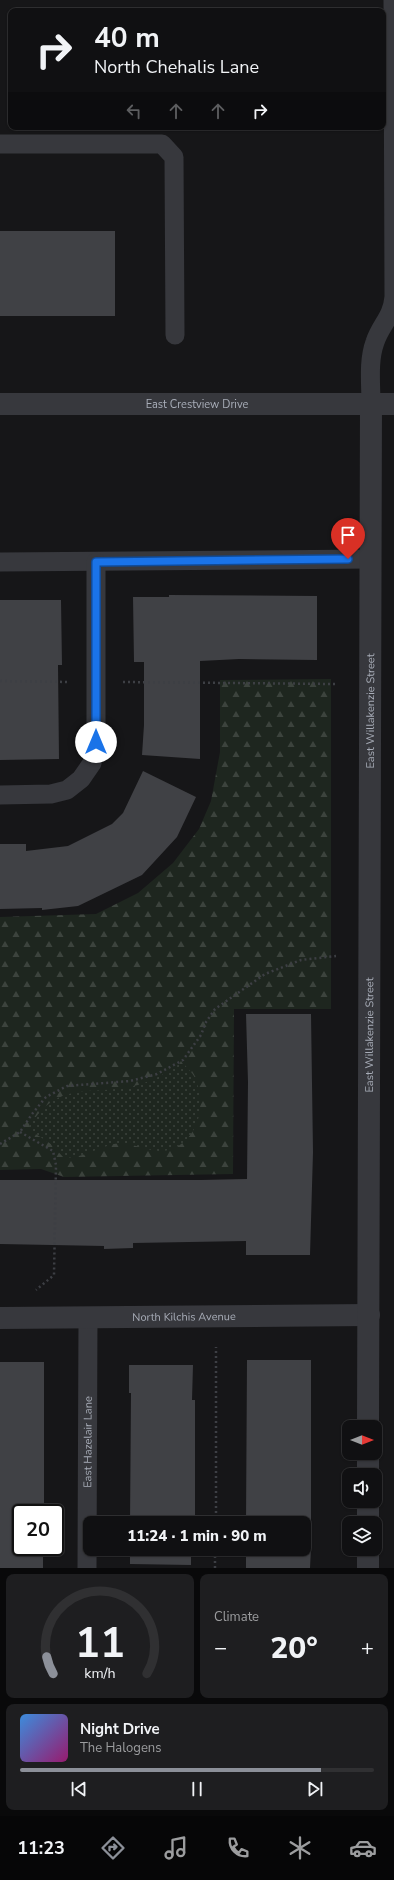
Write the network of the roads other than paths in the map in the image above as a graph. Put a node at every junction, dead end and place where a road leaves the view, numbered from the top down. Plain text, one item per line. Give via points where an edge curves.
1 (393, 0) edge
2 (0, 144) edge
3 (394, 157) edge
4 (175, 335) dead end
5 (0, 404) edge
6 (371, 404) junction
7 (394, 404) edge
8 (371, 559) junction
9 (0, 562) edge
10 (96, 562) junction
11 (0, 795) edge
12 (368, 1315) junction
13 (88, 1317) junction
14 (0, 1318) edge
15 (368, 1420) edge
16 (368, 1556) edge
17 (87, 1568) edge
18 (368, 1568) edge

1 - 3 lane, East Willakenzie Street
2 - 4 lane via 162,144 166,148 174,157
3 - 6 lane, East Willakenzie Street via 393,308 372,350
5 - 6 street, East Crestview Drive
6 - 7 street, East Crestview Drive
6 - 8 street, East Willakenzie Street
8 - 10 lane
8 - 12 street, East Willakenzie Street
9 - 10 lane
10 - 11 lane via 96,742 92,763 81,779 66,790 51,794
12 - 13 street, North Kilchis Avenue
12 - 15 street, East Willakenzie Street
13 - 14 street, North Kilchis Avenue
13 - 17 lane, East Hazelair Lane
16 - 18 street

